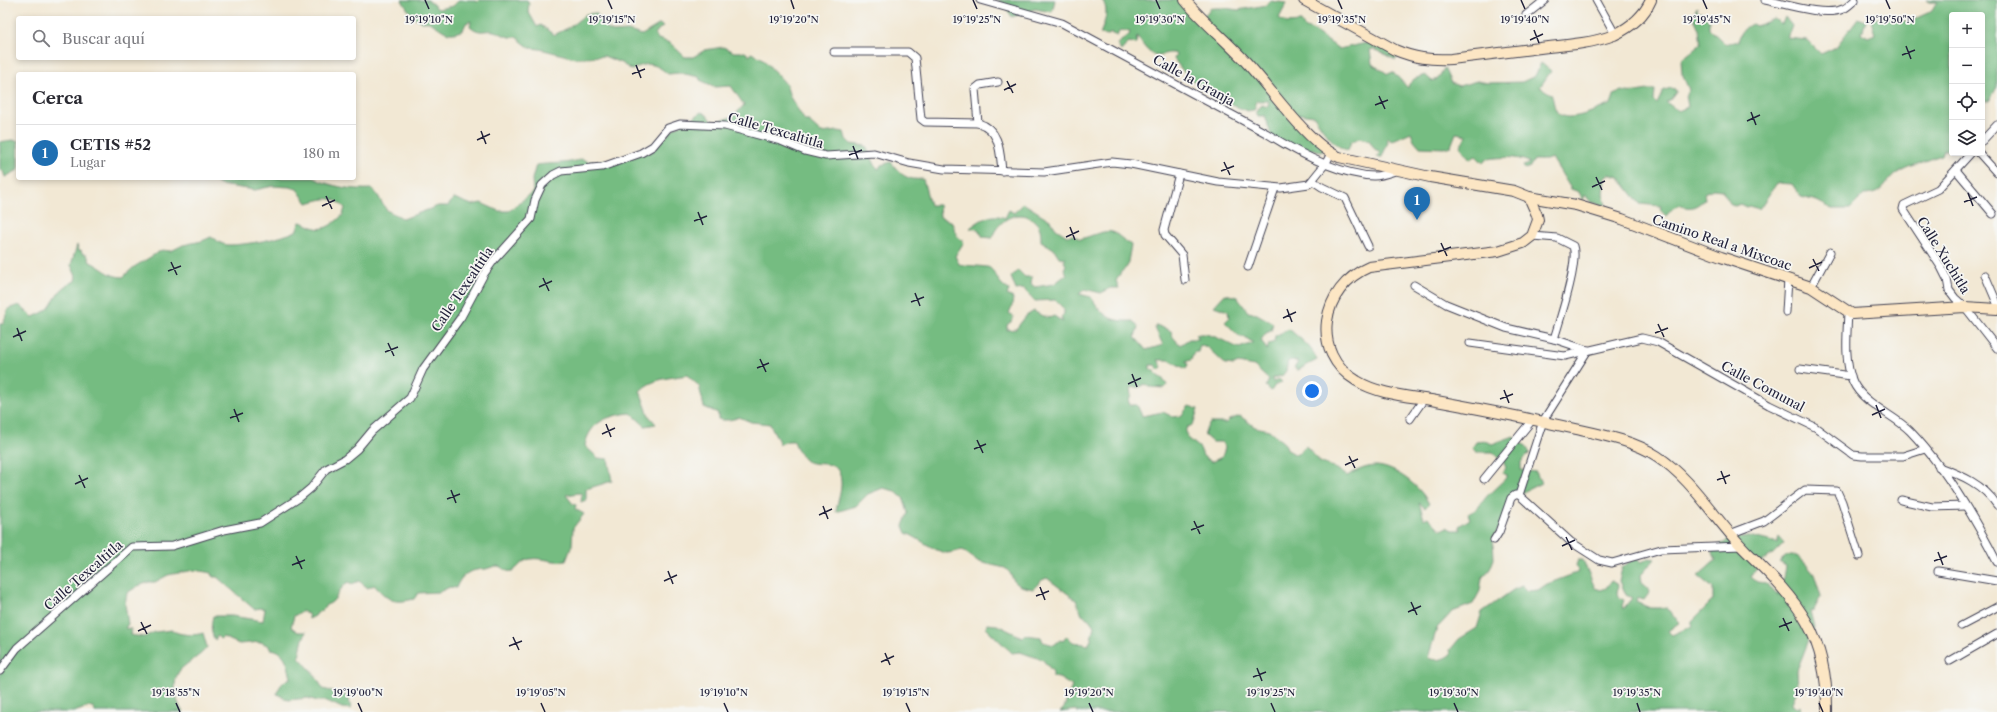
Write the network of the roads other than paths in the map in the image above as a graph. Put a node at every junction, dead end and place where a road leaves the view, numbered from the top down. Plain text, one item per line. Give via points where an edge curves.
1 (980, 0) edge
2 (1185, 0) edge
3 (1304, 0) edge
4 (1545, 0) edge
5 (1596, 0) edge
6 (1651, 0) edge
7 (1765, 0) edge
8 (1855, 0) edge
9 (1526, 15) dead end
10 (1615, 34) junction
11 (834, 52) dead end
12 (998, 82) dead end
13 (978, 123) junction
14 (1997, 125) edge
15 (1985, 138) edge
16 (1331, 153) junction
17 (1968, 156) edge
18 (1982, 156) edge
19 (1326, 163) junction
20 (1956, 170) junction
21 (1002, 171) junction
22 (1395, 171) junction
23 (1997, 173) edge
24 (1179, 174) junction
25 (1313, 181) junction
26 (1275, 188) junction
27 (1529, 196) junction
28 (1993, 214) dead end
29 (1532, 236) junction
30 (1368, 246) dead end
31 (1830, 252) dead end
32 (1248, 267) dead end
33 (1985, 275) dead end
34 (1788, 279) junction
35 (1185, 280) dead end
36 (1414, 285) dead end
37 (1811, 287) junction
38 (1997, 303) edge
39 (1964, 307) junction
40 (1997, 308) edge
41 (1786, 312) dead end
42 (1848, 313) junction
43 (1554, 339) junction
44 (1470, 343) dead end
45 (1997, 348) edge
46 (1588, 350) junction
47 (1800, 369) dead end
48 (1851, 376) junction
49 (1424, 399) junction
50 (1410, 419) dead end
51 (1538, 420) junction
52 (1925, 449) junction
53 (1939, 466) junction
54 (1484, 479) dead end
55 (1517, 495) junction
56 (1901, 500) dead end
57 (1997, 505) edge
58 (1965, 506) junction
59 (1731, 536) junction
60 (1494, 540) dead end
61 (1742, 546) junction
62 (1859, 556) dead end
63 (1997, 562) edge
64 (1938, 571) dead end
65 (1997, 581) edge
66 (1997, 607) edge
67 (1961, 626) dead end
68 (1997, 634) edge
69 (1950, 661) dead end
70 (0, 671) edge
71 (1827, 712) edge

1 - 19 street, Calle la Granja via 1062,24 1266,133 1296,152
2 - 16 main road via 1245,61 1304,129
3 - 10 main road via 1394,50 1410,57 1429,60 1582,43
4 - 9 street
5 - 10 street
6 - 10 main road via 1638,18
7 - 8 street via 1836,11 1844,9
11 - 13 street via 908,52 915,58 921,119
12 - 13 street via 976,89
13 - 21 street via 985,125 994,134 999,145
14 - 15 street
16 - 19 street
16 - 22 main road, Camino Real a Mixcoac
17 - 20 street, Calle Xuchitla
18 - 23 street
19 - 22 street, Calle la Granja via 1353,173 1375,176
19 - 25 street
20 - 28 street
20 - 39 street, Calle Xuchitla via 1938,188 1909,201 1903,209 1941,268 1955,298
21 - 24 street, Calle Texcaltitla via 1044,172 1112,162
21 - 70 street, Calle Texcaltitla via 944,169 874,153 826,156 725,126 680,124 668,128 653,146 641,153 602,167 570,169 553,175 535,200 531,219 487,269 461,317 422,369 410,398 372,431 357,449 326,469 299,498 260,523 224,530 172,546 132,547 17,648
22 - 27 main road, Camino Real a Mixcoac via 1514,191
24 - 26 street, Calle Texcaltitla via 1218,182
24 - 35 street via 1164,230 1165,235 1182,255
25 - 26 street, Calle Texcaltitla via 1309,184
25 - 30 street via 1346,198
26 - 32 street
27 - 29 main road via 1537,215 1537,226
27 - 34 main road, Camino Real a Mixcoac via 1576,205 1622,219 1721,257
29 - 43 street via 1556,238 1573,246 1575,250 1572,272
29 - 49 main road via 1516,246 1498,251 1369,267 1346,281 1335,294 1326,324 1332,354 1339,367 1349,376 1383,392
31 - 37 street
33 - 38 street
34 - 37 main road, Camino Real a Mixcoac
34 - 41 street
36 - 43 street via 1446,304 1506,328
37 - 42 main road, Camino Real a Mixcoac
39 - 40 main road
39 - 42 main road via 1856,315
39 - 45 street
42 - 48 street via 1846,343
43 - 46 street
44 - 46 street, Calle Comunal via 1565,356
46 - 51 street
46 - 52 street, Calle Comunal via 1642,338 1658,342 1769,405 1815,427 1853,454 1903,456
47 - 48 street
48 - 52 street via 1865,397 1909,430
49 - 50 street
49 - 51 main road
51 - 54 street
51 - 55 street
51 - 59 main road via 1630,443 1656,455 1684,480
52 - 53 street
53 - 57 street via 1968,478
53 - 58 street
55 - 60 street via 1512,498
55 - 61 street via 1571,542 1599,560 1612,563 1661,549
56 - 58 street via 1932,507
58 - 63 street via 1984,535
59 - 61 main road
59 - 62 street via 1764,521 1805,490 1837,491
61 - 71 main road via 1790,597 1814,633 1823,662
64 - 65 street
66 - 67 street
68 - 69 street

